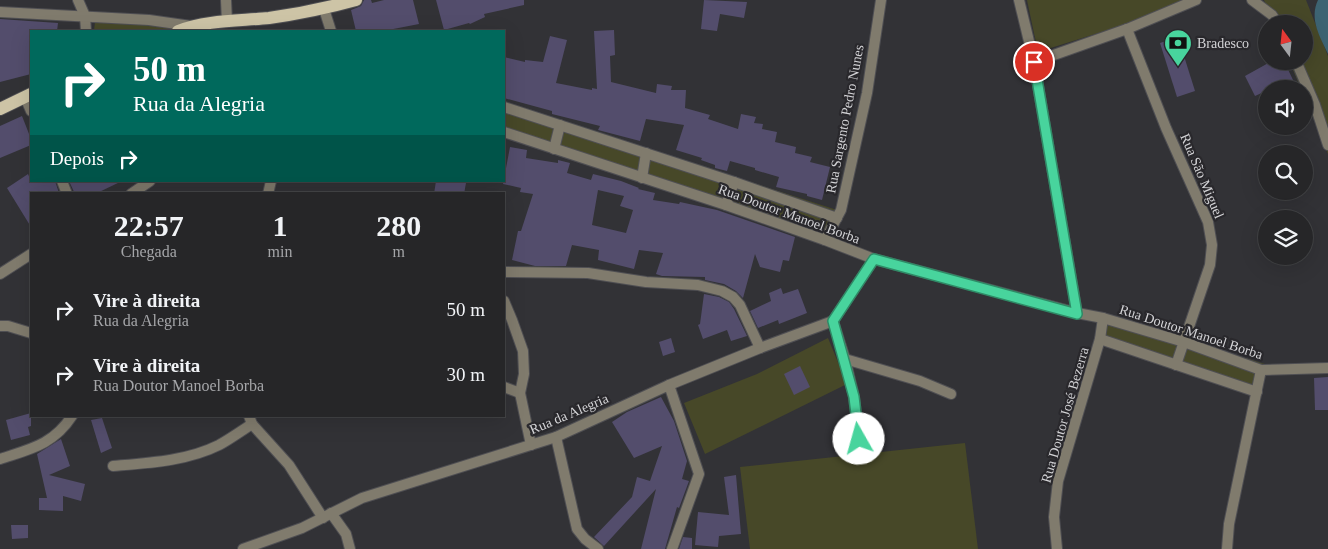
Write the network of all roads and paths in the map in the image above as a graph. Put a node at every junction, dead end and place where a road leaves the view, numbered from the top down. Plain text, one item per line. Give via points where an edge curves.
1 (78, 0) edge
2 (226, 0) edge
3 (356, 0) edge
4 (881, 0) edge
5 (1019, 0) edge
6 (1196, 0) edge
7 (1252, 0) edge
8 (324, 9) junction
9 (0, 12) edge
10 (1272, 15) edge
11 (85, 16) junction
12 (227, 22) junction
13 (191, 26) junction
14 (1127, 29) junction
15 (86, 30) edge
16 (181, 30) edge
17 (331, 30) edge
18 (1034, 62) junction
19 (1300, 70) edge
20 (28, 96) edge
21 (505, 107) edge
22 (0, 109) edge
23 (560, 125) junction
24 (505, 132) edge
25 (1328, 145) edge
26 (554, 149) junction
27 (646, 153) junction
28 (642, 178) junction
29 (149, 182) edge
30 (734, 182) junction
31 (134, 192) edge
32 (726, 205) junction
33 (837, 218) junction
34 (826, 240) junction
35 (30, 255) edge
36 (874, 259) junction
37 (505, 272) edge
38 (0, 274) edge
39 (505, 303) edge
40 (1077, 314) junction
41 (1103, 318) junction
42 (833, 321) junction
43 (0, 326) edge
44 (30, 333) edge
45 (1100, 339) junction
46 (1184, 342) junction
47 (760, 348) junction
48 (845, 359) junction
49 (1176, 365) junction
50 (1328, 368) edge
51 (1261, 370) junction
52 (669, 385) junction
53 (505, 387) edge
54 (1256, 392) junction
55 (520, 393) junction
56 (952, 394) dead end
57 (71, 417) edge
58 (250, 420) edge
59 (556, 437) junction
60 (854, 444) dead end
61 (532, 445) junction
62 (0, 453) edge
63 (0, 459) edge
64 (114, 466) dead end
65 (327, 516) junction
66 (243, 549) edge
67 (350, 549) edge
68 (598, 549) edge
69 (672, 549) edge
70 (1057, 549) edge
71 (1227, 549) edge

1 - 11 street
2 - 12 street
3 - 8 main road
4 - 33 street, Rua Sargento Pedro Nunes via 867,94
5 - 18 street
6 - 14 street
7 - 10 street
8 - 12 main road
8 - 17 street
9 - 11 street
11 - 13 street
11 - 15 street
12 - 13 main road
13 - 16 main road
14 - 18 street
14 - 46 street, Rua São Miguel via 1208,222 1212,245 1210,265
18 - 40 street
19 - 25 street
20 - 22 main road
21 - 23 street, Rua Doutor Manoel Borba
23 - 26 street
23 - 27 street, Rua Doutor Manoel Borba
24 - 26 street, Rua Doutor Manoel Borba
26 - 28 street, Rua Doutor Manoel Borba
27 - 28 street
27 - 30 street, Rua Doutor Manoel Borba
28 - 32 street, Rua Doutor Manoel Borba
29 - 31 street
30 - 32 street
30 - 33 street, Rua Doutor Manoel Borba
32 - 34 street, Rua Doutor Manoel Borba
33 - 34 street, Rua Sargento Pedro Nunes
34 - 36 street, Rua Doutor Manoel Borba
35 - 38 street
36 - 40 street, Rua Doutor Manoel Borba
36 - 42 street
37 - 47 street via 588,274 698,285 722,291 740,305
39 - 55 street via 523,351 524,374
40 - 41 street, Rua Doutor Manoel Borba
41 - 45 street, Rua Doutor José Bezerra
41 - 46 street, Rua Doutor Manoel Borba
42 - 47 street, Rua da Alegria
42 - 48 street
43 - 44 street
45 - 49 street
45 - 70 street, Rua Doutor José Bezerra via 1058,482 1054,517
46 - 49 street, Rua São Miguel
46 - 51 street, Rua Doutor Manoel Borba
47 - 52 street, Rua da Alegria
48 - 56 street
48 - 60 street via 859,439
49 - 54 street
50 - 51 street, Rua Doutor Manoel Borba
51 - 54 street
52 - 59 street, Rua da Alegria
52 - 69 street via 699,474
53 - 55 street
54 - 71 street via 1229,524
55 - 61 street
57 - 63 street via 44,444
58 - 64 street via 219,445 188,456
58 - 65 street
59 - 61 street, Rua da Alegria
59 - 68 street via 577,529
61 - 65 street, Rua da Alegria via 362,498
62 - 63 street
65 - 66 street, Rua da Alegria
65 - 67 street via 346,534

